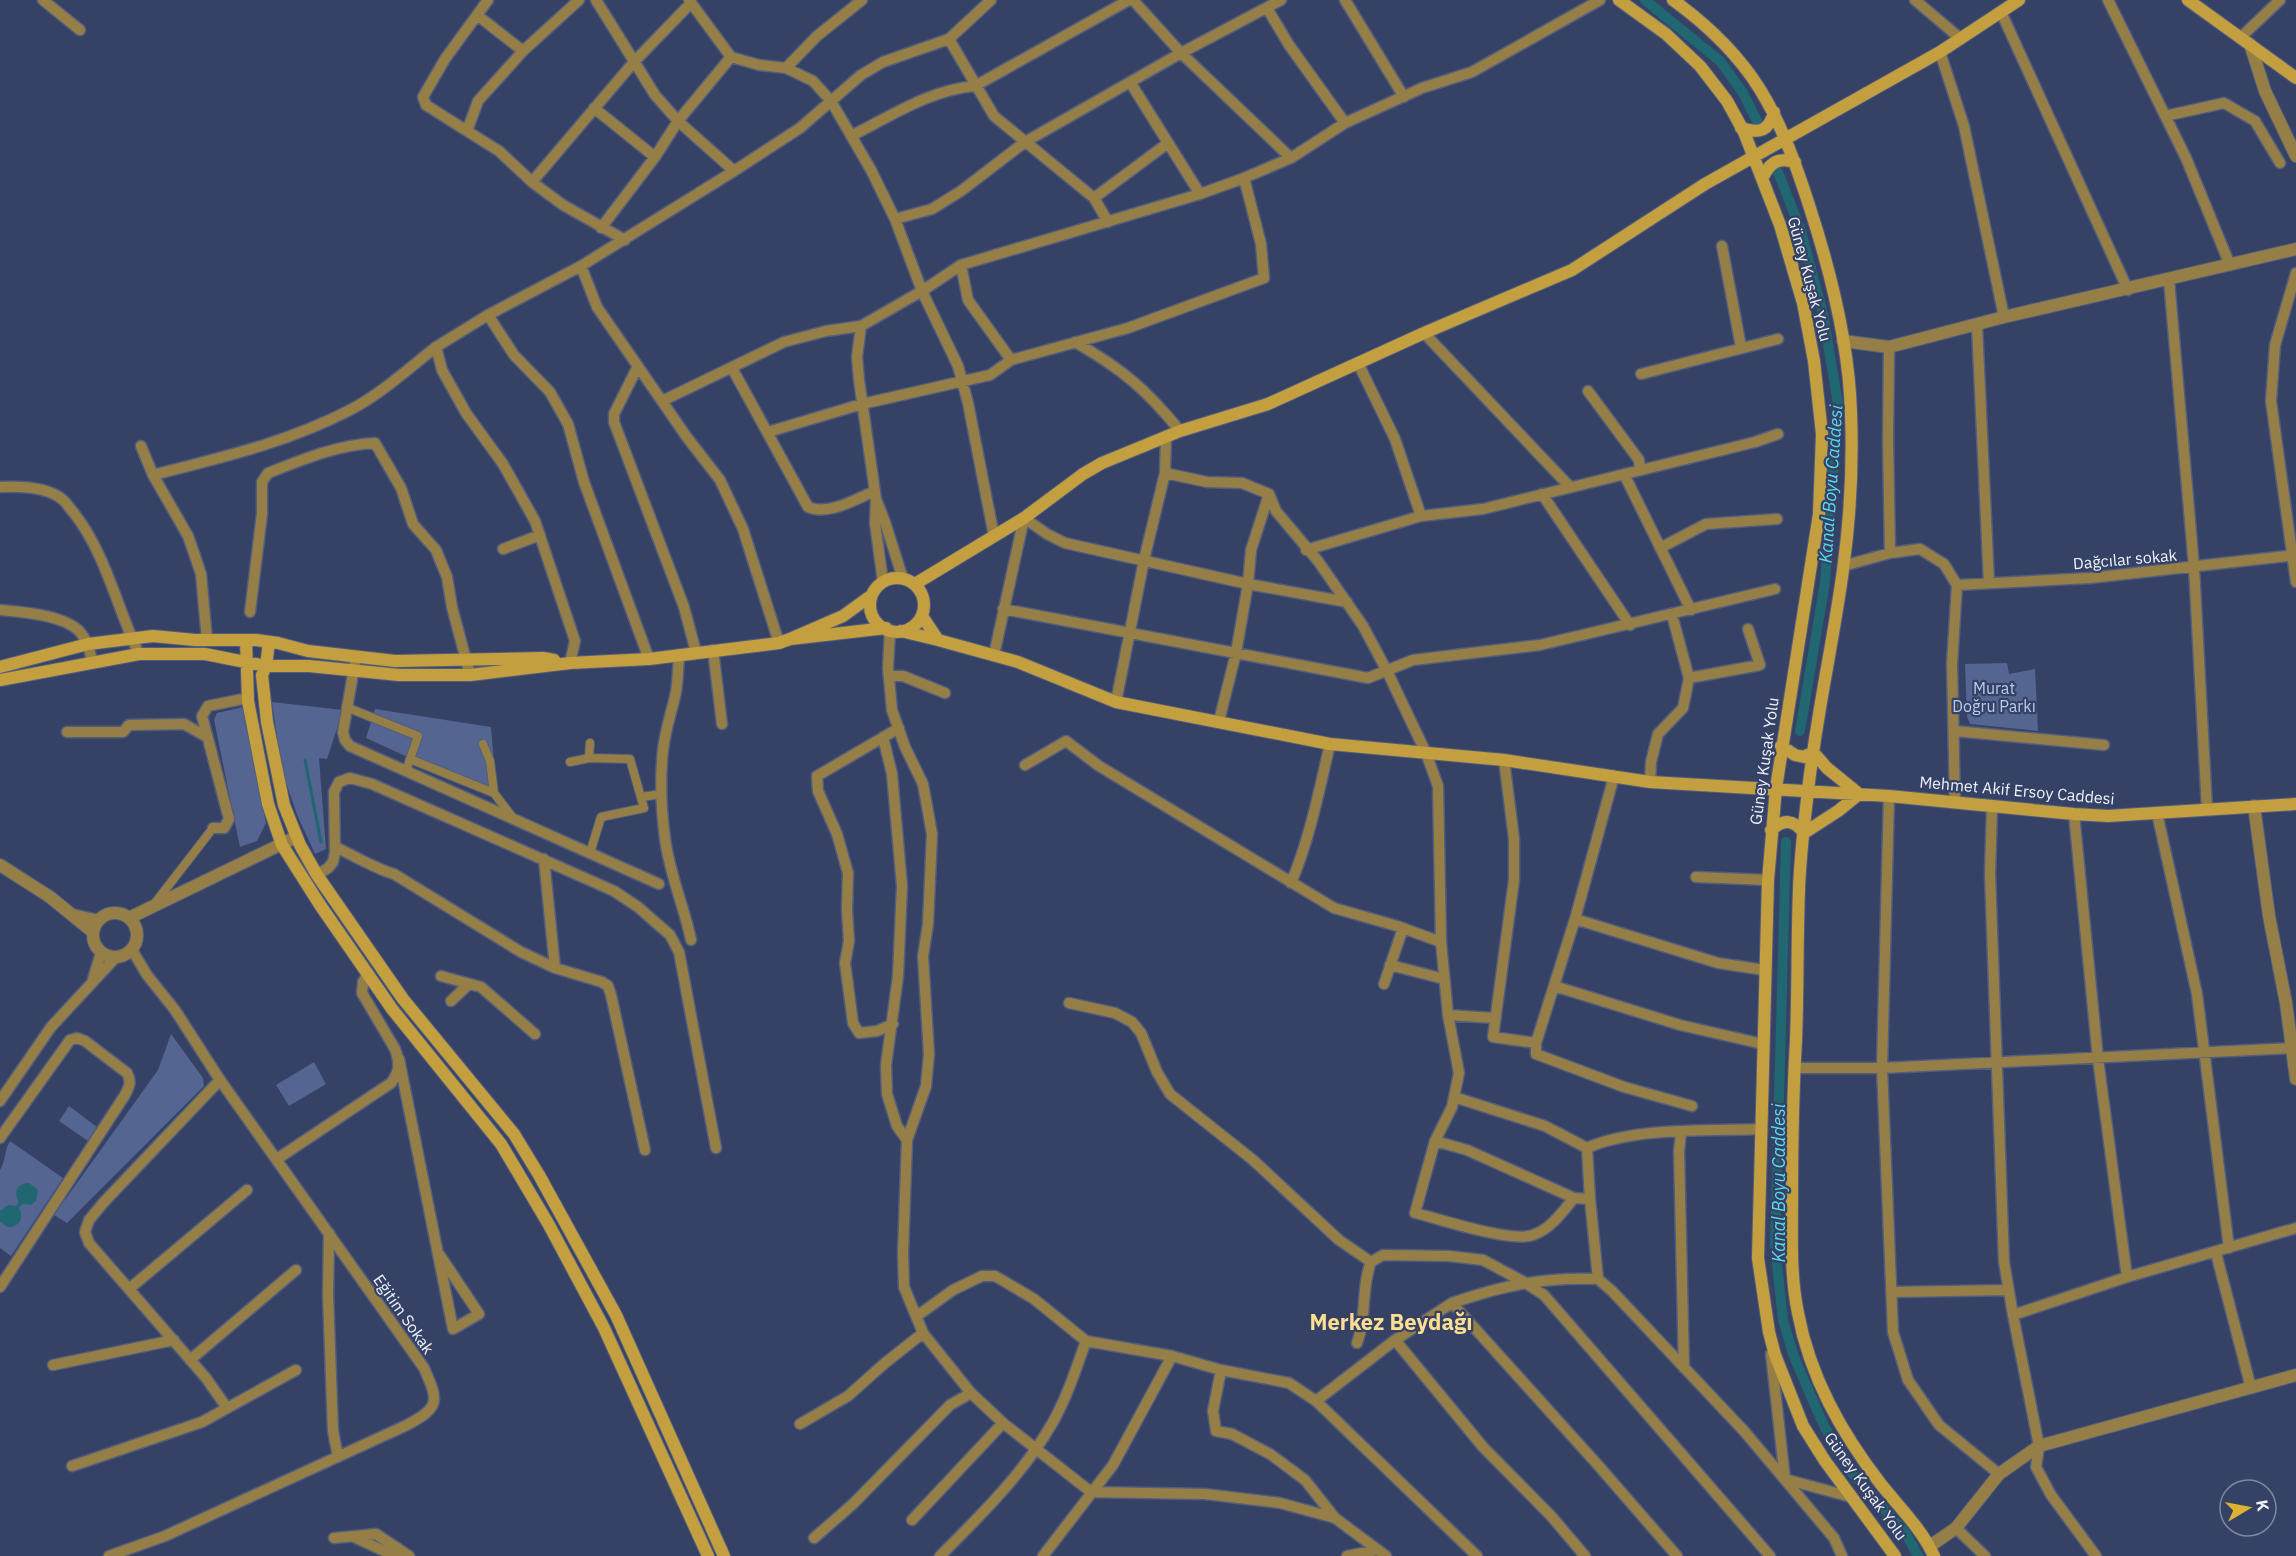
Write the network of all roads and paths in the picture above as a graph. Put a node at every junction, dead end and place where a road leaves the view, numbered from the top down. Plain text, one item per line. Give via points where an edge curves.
1 (43, 0) edge
2 (488, 0) edge
3 (579, 0) edge
4 (596, 0) edge
5 (862, 0) edge
6 (991, 0) edge
7 (1131, 0) edge
8 (1281, 0) edge
9 (1345, 0) edge
10 (1600, 0) edge
11 (1619, 0) edge
12 (1673, 0) edge
13 (1915, 0) edge
14 (2019, 0) edge
15 (2108, 0) edge
16 (2188, 0) edge
17 (2280, 0) edge
18 (690, 2) edge
19 (1266, 8) junction
20 (2001, 12) junction
21 (477, 15) junction
22 (80, 30) dead end
23 (949, 39) junction
24 (1961, 39) junction
25 (2245, 41) junction
26 (523, 51) junction
27 (1940, 52) junction
28 (1181, 53) junction
29 (731, 57) junction
30 (633, 63) junction
31 (786, 68) junction
32 (2296, 78) edge
33 (1130, 82) junction
34 (975, 86) junction
35 (1404, 97) junction
36 (831, 101) junction
37 (594, 108) junction
38 (1774, 112) junction
39 (2165, 116) junction
40 (678, 122) junction
41 (1345, 123) junction
42 (1741, 128) junction
43 (467, 131) junction
44 (851, 136) junction
45 (1786, 140) junction
46 (1025, 142) junction
47 (1168, 143) junction
48 (1755, 156) junction
49 (2296, 156) edge
50 (655, 157) junction
51 (1290, 158) junction
52 (1795, 162) junction
53 (2280, 163) dead end
54 (734, 171) junction
55 (1763, 177) junction
56 (1244, 178) junction
57 (532, 182) junction
58 (1200, 194) junction
59 (1094, 198) junction
60 (895, 219) junction
61 (1107, 222) junction
62 (601, 228) junction
63 (625, 240) junction
64 (1722, 246) dead end
65 (2296, 249) edge
66 (961, 265) junction
67 (2230, 265) junction
68 (582, 266) junction
69 (2296, 273) edge
70 (2169, 279) junction
71 (2128, 290) junction
72 (922, 291) junction
73 (488, 315) junction
74 (2004, 317) junction
75 (861, 326) junction
76 (1977, 326) junction
77 (1424, 333) junction
78 (1778, 339) dead end
79 (1843, 341) junction
80 (1076, 342) junction
81 (436, 347) junction
82 (1741, 347) junction
83 (1889, 347) junction
84 (1011, 360) junction
85 (1358, 363) junction
86 (638, 366) junction
87 (732, 368) junction
88 (1641, 374) dead end
89 (963, 381) junction
90 (1588, 391) dead end
91 (662, 401) junction
92 (862, 404) junction
93 (1180, 431) junction
94 (768, 432) junction
95 (1778, 434) dead end
96 (1166, 436) junction
97 (141, 446) dead end
98 (1640, 469) junction
99 (1165, 473) junction
100 (1624, 474) junction
101 (153, 475) junction
102 (0, 487) edge
103 (1570, 487) junction
104 (1269, 494) junction
105 (1542, 494) junction
106 (876, 495) junction
107 (1422, 516) junction
108 (1024, 518) junction
109 (1778, 519) dead end
110 (540, 535) junction
111 (994, 536) junction
112 (1660, 548) junction
113 (503, 549) dead end
114 (1306, 549) junction
115 (1890, 553) junction
116 (2294, 555) edge
117 (1144, 560) junction
118 (1844, 566) junction
119 (2194, 567) junction
120 (903, 579) junction
121 (883, 582) junction
122 (2296, 582) edge
123 (1989, 583) junction
124 (915, 584) junction
125 (1248, 584) junction
126 (1957, 585) junction
127 (1775, 589) dead end
128 (872, 595) junction
129 (1347, 602) junction
130 (1003, 609) junction
131 (0, 610) edge
132 (1691, 610) junction
133 (250, 612) dead end
134 (1672, 615) junction
135 (922, 616) junction
136 (1630, 625) junction
137 (1748, 629) dead end
138 (892, 630) junction
139 (1131, 632) junction
140 (132, 638) junction
141 (207, 640) junction
142 (246, 640) junction
143 (938, 640) junction
144 (784, 641) junction
145 (269, 642) junction
146 (88, 644) junction
147 (714, 650) junction
148 (696, 652) junction
149 (1236, 653) junction
150 (140, 654) junction
151 (679, 655) junction
152 (994, 655) junction
153 (357, 656) junction
154 (466, 659) junction
155 (650, 659) junction
156 (92, 662) junction
157 (245, 663) junction
158 (570, 663) junction
159 (266, 666) junction
160 (0, 667) edge
161 (354, 671) junction
162 (1387, 671) junction
163 (470, 675) junction
164 (889, 676) junction
165 (1689, 678) junction
166 (0, 680) edge
167 (945, 693) dead end
168 (248, 698) junction
169 (1116, 702) junction
170 (346, 707) junction
171 (1219, 721) junction
172 (722, 724) dead end
173 (899, 728) junction
174 (1955, 731) junction
175 (67, 732) dead end
176 (207, 737) junction
177 (883, 737) junction
178 (590, 742) dead end
179 (483, 744) dead end
180 (1330, 744) junction
181 (2104, 745) dead end
182 (1781, 746) junction
183 (1813, 752) junction
184 (1426, 753) junction
185 (589, 758) junction
186 (410, 759) junction
187 (1504, 760) junction
188 (570, 762) dead end
189 (1025, 765) dead end
190 (406, 771) junction
191 (1614, 776) junction
192 (1650, 782) junction
193 (1776, 788) junction
194 (1808, 789) junction
195 (494, 793) junction
196 (662, 794) junction
197 (1859, 794) junction
198 (1889, 796) junction
199 (641, 797) junction
200 (1955, 804) junction
201 (2296, 804) edge
202 (2254, 806) junction
203 (1992, 807) junction
204 (2207, 809) junction
205 (2157, 813) junction
206 (2074, 814) junction
207 (514, 819) junction
208 (213, 828) joint
209 (1772, 830) junction
210 (1804, 833) junction
211 (296, 837) junction
212 (282, 845) junction
213 (335, 847) junction
214 (590, 853) junction
215 (544, 859) junction
216 (0, 865) edge
217 (317, 875) junction
218 (1696, 877) dead end
219 (1768, 880) junction
220 (1291, 883) junction
221 (659, 884) dead end
222 (156, 906) junction
223 (71, 914) junction
224 (129, 918) junction
225 (1575, 919) junction
226 (98, 920) junction
227 (1403, 928) junction
228 (137, 930) junction
229 (93, 932) junction
230 (691, 940) dead end
231 (1441, 942) junction
232 (101, 953) junction
233 (125, 954) junction
234 (1390, 965) junction
235 (555, 968) junction
236 (1764, 970) junction
237 (368, 975) junction
238 (441, 976) dead end
239 (1444, 980) junction
240 (92, 983) junction
241 (469, 984) junction
242 (1384, 984) dead end
243 (1554, 986) junction
244 (451, 1001) dead end
245 (2291, 1002) edge
246 (1070, 1003) dead end
247 (1448, 1015) junction
248 (1494, 1018) junction
249 (893, 1024) junction
250 (535, 1034) dead end
251 (1536, 1043) junction
252 (1763, 1044) junction
253 (2292, 1048) junction
254 (2204, 1052) junction
255 (399, 1059) junction
256 (2098, 1059) junction
257 (1996, 1063) junction
258 (1794, 1068) junction
259 (1882, 1068) junction
260 (2296, 1078) edge
261 (220, 1080) junction
262 (1454, 1097) junction
263 (0, 1101) edge
264 (1692, 1106) dead end
265 (1761, 1129) junction
266 (1681, 1133) junction
267 (0, 1138) edge
268 (907, 1140) junction
269 (1435, 1141) junction
270 (716, 1148) dead end
271 (1587, 1149) junction
272 (645, 1150) dead end
273 (277, 1159) junction
274 (247, 1190) dead end
275 (1574, 1198) junction
276 (1590, 1199) junction
277 (2296, 1228) edge
278 (329, 1233) junction
279 (2229, 1248) junction
280 (2216, 1253) junction
281 (439, 1254) junction
282 (1371, 1262) junction
283 (296, 1270) dead end
284 (2127, 1277) junction
285 (1598, 1279) junction
286 (1524, 1282) junction
287 (0, 1287) edge
288 (129, 1289) junction
289 (2008, 1290) junction
290 (1892, 1292) junction
291 (1452, 1303) junction
292 (2013, 1315) junction
293 (917, 1316) junction
294 (1769, 1332) junction
295 (923, 1334) junction
296 (1395, 1340) junction
297 (174, 1341) junction
298 (1086, 1341) junction
299 (1357, 1343) dead end
300 (1172, 1356) junction
301 (190, 1360) junction
302 (52, 1365) dead end
303 (1684, 1368) junction
304 (296, 1370) dead end
305 (1221, 1370) junction
306 (2296, 1375) edge
307 (2251, 1388) junction
308 (971, 1393) junction
309 (1316, 1401) junction
310 (227, 1408) junction
311 (1003, 1423) junction
312 (800, 1424) dead end
313 (2039, 1446) junction
314 (1035, 1450) junction
315 (338, 1457) junction
316 (72, 1466) dead end
317 (1999, 1474) junction
318 (1785, 1479) junction
319 (1091, 1492) junction
320 (1851, 1497) junction
321 (1335, 1518) junction
322 (912, 1520) dead end
323 (1956, 1528) junction
324 (351, 1536) junction
325 (334, 1538) dead end
326 (814, 1538) dead end
327 (1932, 1551) edge
328 (1381, 1553) edge
329 (109, 1556) edge
330 (395, 1556) edge
331 (409, 1556) edge
332 (708, 1556) edge
333 (724, 1556) edge
334 (940, 1556) edge
335 (1045, 1556) edge
336 (1347, 1556) edge
337 (1477, 1556) edge
338 (1585, 1556) edge
339 (1677, 1556) edge
340 (1770, 1556) edge
341 (1842, 1556) edge
342 (1895, 1556) edge
343 (1985, 1556) edge
344 (2096, 1556) edge

1 - 22 street
2 - 21 street
3 - 26 street
4 - 30 street
5 - 31 street via 817,36
6 - 23 street
7 - 28 street
7 - 34 street
8 - 19 street
9 - 35 street
10 - 35 street via 1472,72
11 - 42 main road, Güney Kuşak Yolu via 1666,34 1700,66 1727,101
12 - 38 main road, Güney Kuşak Yolu via 1730,48 1760,86
13 - 24 street
14 - 20 main road
15 - 39 street
16 - 25 main road
17 - 25 street
18 - 29 street
18 - 30 street
19 - 28 street
19 - 41 street
20 - 24 main road
20 - 71 street
21 - 26 street
21 - 43 street via 423,98 426,105
23 - 34 street
23 - 36 street via 883,62
24 - 27 main road
25 - 32 main road
25 - 49 street
26 - 43 street via 478,101
27 - 45 main road
27 - 74 street via 1964,126
28 - 33 street
28 - 51 street
29 - 31 street
29 - 40 street
30 - 37 street
30 - 40 street
31 - 36 street via 813,81
33 - 46 street
33 - 47 street
34 - 44 street via 923,98
34 - 46 street via 994,116
35 - 41 street
36 - 44 street
36 - 54 street via 800,128
37 - 50 street
37 - 57 street
38 - 42 main road via 1771,124 1763,130
38 - 45 main road, Güney Kuşak Yolu
39 - 53 street via 2224,103 2255,121
39 - 67 street
40 - 50 street
40 - 54 street
41 - 51 street
42 - 48 main road, Güney Kuşak Yolu
43 - 57 street via 499,151
44 - 60 street
45 - 48 main road
45 - 52 main road, Güney Kuşak Yolu
46 - 59 street
46 - 60 street via 932,209
47 - 58 street
47 - 59 street
48 - 55 main road, Güney Kuşak Yolu
48 - 77 main road via 1572,270
50 - 62 street
51 - 56 street
52 - 55 main road via 1776,161
52 - 79 main road, Güney Kuşak Yolu via 1822,244
54 - 63 street
55 - 182 main road, Güney Kuşak Yolu via 1803,303 1822,434 1819,514
56 - 58 street
56 - 80 street via 1261,244 1264,278 1128,328
57 - 62 street
58 - 61 street
59 - 61 street
60 - 72 street
61 - 66 street
62 - 63 street
63 - 68 street
64 - 82 street
65 - 67 street
66 - 72 street
66 - 84 street via 968,300
67 - 70 street
68 - 73 street
68 - 86 street via 597,307
69 - 116 street via 2275,345 2271,401
70 - 71 street
70 - 119 street
71 - 74 street
72 - 75 street
72 - 89 street
73 - 81 street
73 - 155 street via 514,356 550,392 568,424 584,482
74 - 76 street
75 - 87 street via 784,342
75 - 92 street via 857,357
76 - 83 street
76 - 123 street
77 - 85 main road
77 - 103 street
78 - 82 street
79 - 83 street
79 - 118 main road, Güney Kuşak Yolu via 1851,412
80 - 84 street
80 - 93 street via 1135,382
81 - 101 street via 353,408 308,430 270,445
81 - 110 street via 442,370 466,413 503,464
82 - 88 street
83 - 115 street
84 - 89 street via 990,375
85 - 93 main road via 1268,404
85 - 107 street via 1395,439
86 - 91 street
86 - 148 street via 614,414 614,422 684,607
87 - 91 street
87 - 94 street
89 - 92 street
89 - 111 street
90 - 98 street via 1639,460
91 - 144 street via 720,480 743,529
92 - 94 street
92 - 106 street
93 - 96 main road
94 - 106 street via 808,507 816,510
95 - 98 street
96 - 99 street
96 - 108 main road via 1083,474
97 - 101 street
98 - 100 street
99 - 104 street via 1207,482 1242,483
99 - 117 street
100 - 103 street
100 - 112 street
101 - 141 street via 188,536 201,574
102 - 140 street via 46,491 62,499 83,525
103 - 105 street
104 - 114 street via 1276,511
104 - 125 street via 1251,550
105 - 107 street via 1483,509
105 - 136 street
106 - 120 street
106 - 121 street via 875,522
107 - 114 street
108 - 111 main road
108 - 117 street via 1065,543
108 - 130 street
109 - 112 street via 1706,524
110 - 113 street
110 - 158 street via 575,641
111 - 124 main road
112 - 132 street
114 - 129 street
115 - 118 street
115 - 126 street via 1920,549 1944,564
116 - 119 street, Dağcılar sokak
116 - 122 street
117 - 125 street
117 - 139 street
118 - 183 main road, Güney Kuşak Yolu
119 - 123 street, Dağcılar sokak
119 - 204 street
120 - 121 main road
120 - 124 main road
121 - 128 main road
123 - 126 street, Dağcılar sokak
124 - 135 main road via 924,599
125 - 129 street
125 - 149 street
126 - 174 street via 1952,664
127 - 132 street
128 - 138 main road via 876,620
128 - 144 main road via 843,616
129 - 162 street
130 - 139 street
130 - 152 street
131 - 146 street via 59,620 79,631
132 - 134 street
133 - 154 street via 262,482 268,473 325,451 375,443 401,488 413,524 436,550 447,578
134 - 136 street
134 - 165 street
135 - 138 main road via 916,624
135 - 143 main road
136 - 162 street via 1540,645 1413,660
137 - 165 street via 1760,665
138 - 143 main road, Mehmet Akif Ersoy Caddesi
138 - 144 main road
138 - 164 street
139 - 149 street
139 - 169 street
140 - 141 main road
140 - 146 main road
140 - 150 street
141 - 142 main road
142 - 145 main road
142 - 157 main road
143 - 152 main road, Mehmet Akif Ersoy Caddesi
144 - 147 main road
145 - 153 main road
145 - 159 main road
146 - 156 street
146 - 160 main road
147 - 148 main road
147 - 172 street
148 - 151 main road
149 - 162 street via 1368,678
149 - 171 street
150 - 156 main road
150 - 157 main road via 205,654
151 - 155 main road
151 - 196 street via 663,751
152 - 169 main road, Mehmet Akif Ersoy Caddesi
153 - 154 main road via 395,661
153 - 161 street
154 - 158 main road via 543,658
154 - 163 street
155 - 158 main road
156 - 166 main road
157 - 159 main road
157 - 168 main road
158 - 163 main road
159 - 161 main road
159 - 211 main road via 262,675 267,722 284,805
161 - 163 main road
161 - 170 street
162 - 184 street
164 - 167 street via 903,676
164 - 173 street via 892,710
165 - 192 street via 1683,708 1658,734
168 - 176 street via 208,706 202,716
168 - 212 main road via 268,804
169 - 171 main road, Mehmet Akif Ersoy Caddesi
170 - 186 street via 418,736
170 - 190 street via 343,735 347,743
171 - 180 main road, Mehmet Akif Ersoy Caddesi
173 - 177 street
173 - 268 street via 923,784 932,834 923,956 929,1054 926,1086
174 - 181 street
174 - 200 street
175 - 176 street via 123,732 129,725 184,724
176 - 208 street via 229,819 224,828
177 - 249 street via 892,774 902,886
177 - 249 street via 816,776 848,873 849,941 845,963 853,1023 860,1033
178 - 185 street
179 - 195 street via 490,761
180 - 184 main road, Mehmet Akif Ersoy Caddesi
180 - 220 street via 1314,814
182 - 183 main road via 1804,757
182 - 193 main road, Güney Kuşak Yolu
183 - 194 main road, Güney Kuşak Yolu
183 - 197 main road
184 - 187 main road, Mehmet Akif Ersoy Caddesi
184 - 231 street via 1438,786
185 - 188 street
185 - 199 street via 630,759
186 - 190 street
186 - 195 street
187 - 191 main road, Mehmet Akif Ersoy Caddesi
187 - 248 street via 1514,839 1514,880
189 - 220 street via 1066,741 1099,766
190 - 207 street
191 - 192 main road, Mehmet Akif Ersoy Caddesi
191 - 225 street
192 - 193 main road, Mehmet Akif Ersoy Caddesi
193 - 194 main road, Mehmet Akif Ersoy Caddesi
193 - 209 main road, Güney Kuşak Yolu
194 - 197 main road, Mehmet Akif Ersoy Caddesi
194 - 210 main road, Güney Kuşak Yolu
195 - 207 street
196 - 199 street
196 - 230 street via 665,839
197 - 198 main road, Mehmet Akif Ersoy Caddesi
197 - 210 main road
198 - 200 main road, Mehmet Akif Ersoy Caddesi
198 - 259 street
199 - 214 street via 644,808 600,817
200 - 203 main road, Mehmet Akif Ersoy Caddesi
201 - 202 main road, Mehmet Akif Ersoy Caddesi
202 - 204 main road, Mehmet Akif Ersoy Caddesi
202 - 245 street via 2269,916
203 - 206 main road, Mehmet Akif Ersoy Caddesi
203 - 257 street via 1990,874
204 - 205 main road, Mehmet Akif Ersoy Caddesi
205 - 206 main road, Mehmet Akif Ersoy Caddesi
205 - 254 street via 2197,994
206 - 256 street
207 - 214 street
208 - 222 street
209 - 210 main road via 1789,821
209 - 219 main road, Güney Kuşak Yolu
210 - 258 main road, Güney Kuşak Yolu via 1798,891
211 - 212 street
211 - 217 main road
212 - 222 street
212 - 237 main road
213 - 215 street via 334,792 339,782 350,778
213 - 217 street via 333,862
213 - 235 street via 394,874 521,952
214 - 221 street
215 - 235 street
215 - 270 street via 614,891 660,925 676,943
216 - 223 street
217 - 333 main road via 403,999 514,1134 539,1175 616,1315
218 - 219 street
219 - 236 main road, Güney Kuşak Yolu
220 - 227 street via 1334,908
222 - 224 street
222 - 228 street
223 - 226 street
223 - 229 street
224 - 226 street via 110,913
224 - 228 street
225 - 236 street via 1718,963
225 - 243 street
226 - 229 street
227 - 231 street
227 - 234 street
228 - 233 street via 136,944
229 - 232 street via 94,944
231 - 239 street
232 - 233 street
232 - 240 street
233 - 240 street
233 - 261 street, Eğitim Sokak via 175,1010
234 - 239 street
234 - 242 street
235 - 272 street via 602,982 610,990
236 - 252 main road, Güney Kuşak Yolu
237 - 255 street via 363,982 367,1005
237 - 332 main road via 501,1144 549,1225 604,1328
238 - 241 street
239 - 247 street
240 - 263 street via 51,1027
241 - 244 street
241 - 250 street via 481,987
243 - 251 street
243 - 252 street via 1680,1025
245 - 253 street
246 - 282 street via 1115,1013 1132,1022 1170,1094 1235,1144 1339,1240
247 - 248 street
247 - 262 street via 1459,1073
248 - 251 street via 1493,1036
249 - 268 street via 886,1065 887,1094 897,1126
251 - 264 street via 1536,1054 1624,1087
252 - 265 main road, Güney Kuşak Yolu
253 - 254 street
253 - 260 street
254 - 256 street
254 - 279 street
255 - 273 street via 399,1069 391,1083
255 - 281 street
256 - 257 street
256 - 284 street
257 - 259 street
257 - 289 street
258 - 259 street
258 - 327 main road, Güney Kuşak Yolu via 1791,1256 1798,1313 1819,1385 1843,1431
259 - 290 street
261 - 273 street, Eğitim Sokak
261 - 288 street via 89,1220 85,1232 89,1243
262 - 269 street
262 - 271 street via 1545,1126
265 - 266 street
265 - 294 main road, Güney Kuşak Yolu via 1758,1258
266 - 271 street via 1605,1140
266 - 303 street
267 - 287 street via 70,1040 85,1041 130,1078 125,1095
268 - 293 street via 904,1287
269 - 275 street via 1467,1150
269 - 275 street via 1415,1213 1511,1237 1533,1236 1556,1221
271 - 276 street
273 - 278 street, Eğitim Sokak
274 - 288 street
275 - 276 street
276 - 285 street
277 - 279 street
278 - 315 street via 333,1431
278 - 315 street, Eğitim Sokak via 424,1368 434,1401 428,1414
279 - 280 street
280 - 284 street
280 - 307 street
281 - 281 street via 449,1307 453,1329 479,1314
282 - 286 street via 1383,1255 1483,1260
282 - 299 street via 1365,1276
283 - 301 street
284 - 292 street
285 - 286 street
285 - 303 street
286 - 291 street
286 - 340 street via 1544,1295
288 - 297 street
289 - 290 street
289 - 292 street
290 - 317 street via 1893,1332 1908,1380 1939,1425
291 - 296 street
291 - 339 street
292 - 313 street
293 - 295 street
293 - 298 street via 952,1290 982,1276 995,1276 1034,1299
294 - 318 street
294 - 320 main road, Güney Kuşak Yolu via 1803,1426
295 - 308 street
295 - 312 street via 848,1396
296 - 309 street
296 - 338 street via 1484,1447
297 - 301 street
297 - 302 street
298 - 300 street
298 - 314 street via 1057,1413
300 - 305 street
300 - 319 street via 1113,1465
301 - 310 street
303 - 318 street
304 - 310 street
305 - 309 street via 1288,1383
305 - 321 street via 1213,1411 1216,1431 1232,1434 1270,1454 1305,1480
306 - 307 street
307 - 313 street
308 - 311 street
308 - 326 street via 950,1405
309 - 337 street
310 - 316 street via 202,1422
311 - 314 street
311 - 322 street
313 - 317 street
313 - 344 street via 2036,1467 2051,1495
314 - 319 street
314 - 334 street via 993,1504
315 - 329 street, Eğitim Sokak via 165,1536
317 - 323 street
318 - 320 street
318 - 341 street via 1834,1538
319 - 321 street via 1205,1494 1280,1503
319 - 335 street
320 - 342 main road, Güney Kuşak Yolu
321 - 328 street
323 - 327 street
323 - 343 street
324 - 325 street
324 - 330 street
324 - 331 street via 375,1534
328 - 336 street

